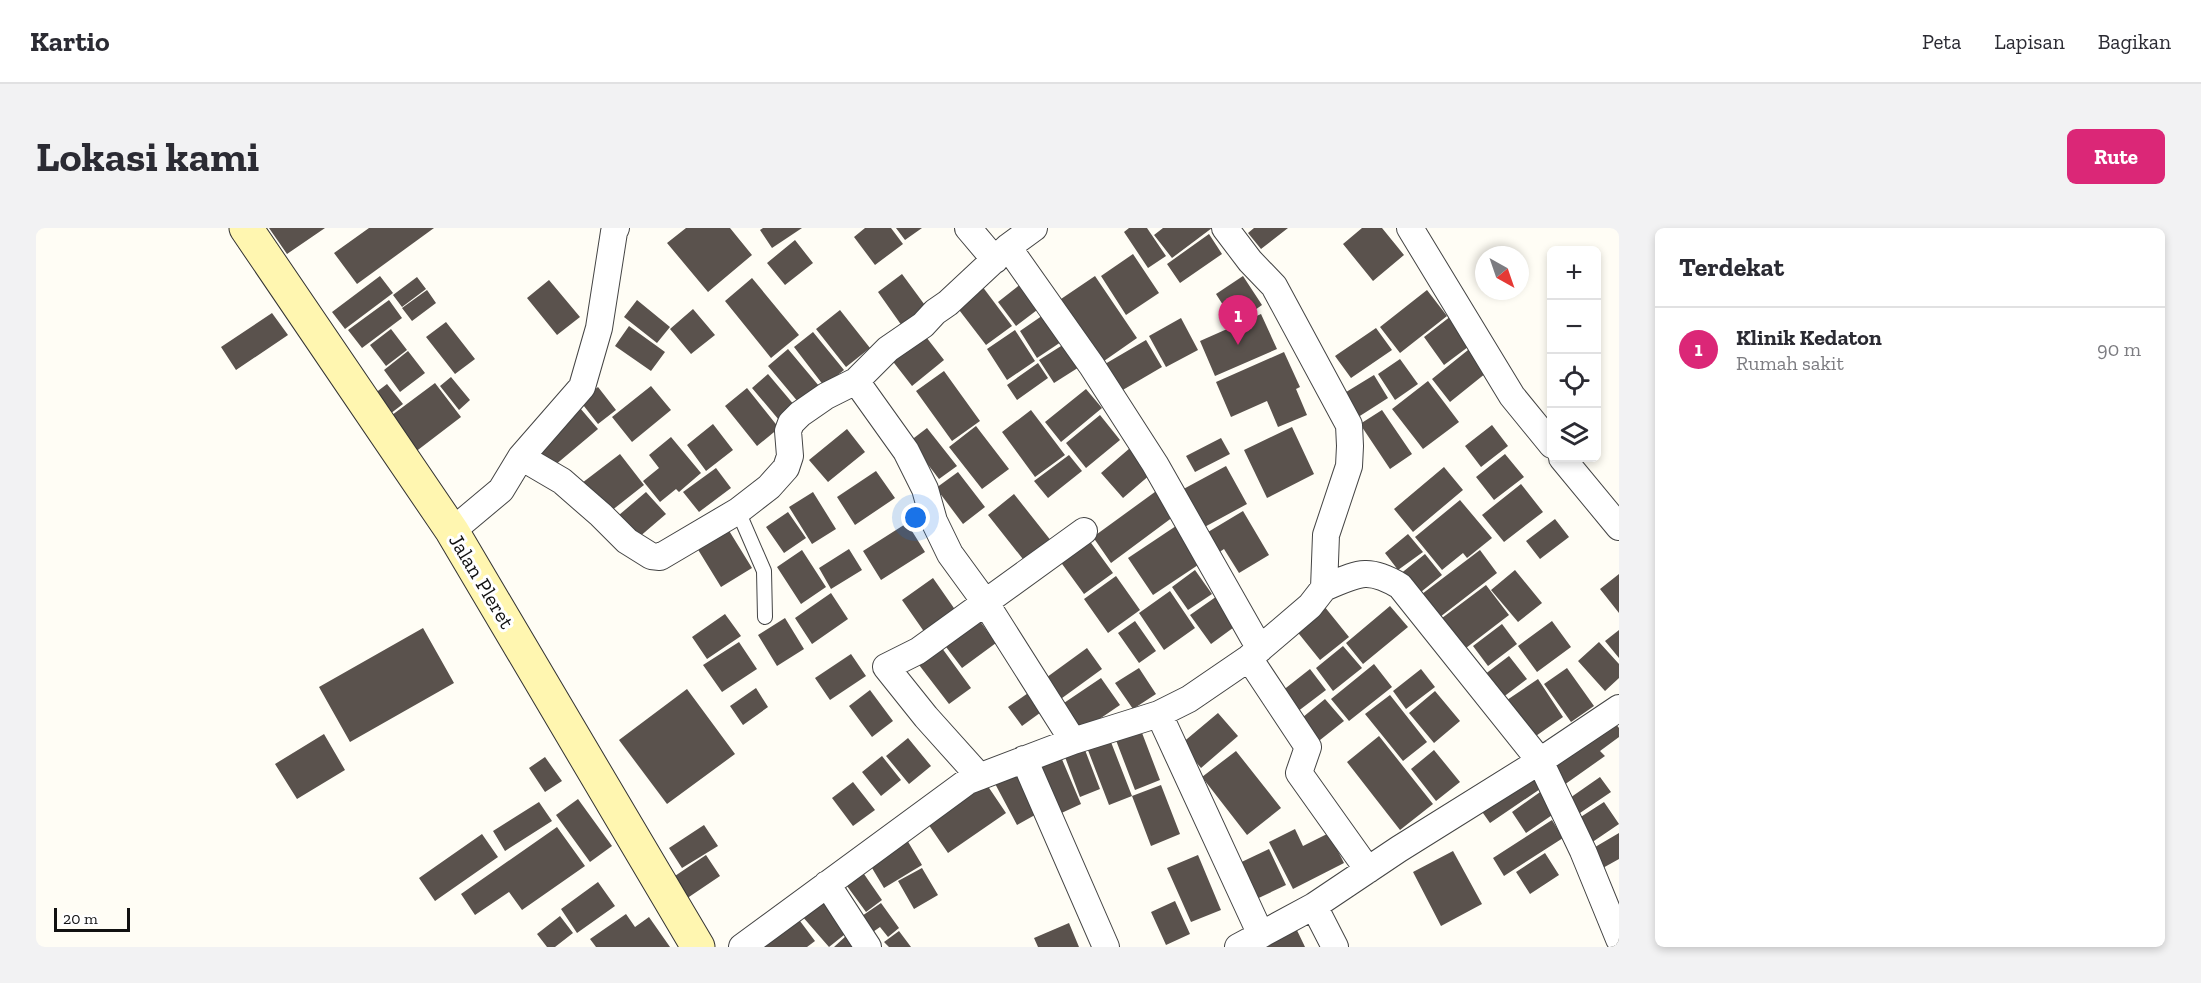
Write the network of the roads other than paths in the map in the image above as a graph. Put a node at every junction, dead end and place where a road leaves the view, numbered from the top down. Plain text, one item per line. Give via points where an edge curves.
1 (246, 228) edge
2 (616, 228) edge
3 (968, 228) edge
4 (1034, 228) edge
5 (1225, 228) edge
6 (1410, 228) edge
7 (1002, 253) junction
8 (856, 381) junction
9 (1547, 440) edge
10 (521, 457) junction
11 (1565, 462) edge
12 (738, 511) junction
13 (1619, 527) edge
14 (452, 531) junction
15 (1084, 531) dead end
16 (1324, 588) junction
17 (985, 602) junction
18 (765, 617) dead end
19 (1254, 654) junction
20 (1619, 708) edge
21 (1159, 714) junction
22 (1073, 741) junction
23 (1024, 759) junction
24 (1540, 761) junction
25 (980, 777) junction
26 (1368, 870) junction
27 (827, 884) junction
28 (1314, 906) junction
29 (1261, 935) junction
30 (1619, 939) edge
31 (698, 947) edge
32 (742, 947) edge
33 (868, 947) edge
34 (1106, 947) edge
35 (1239, 947) edge
36 (1335, 947) edge

1 - 14 main road, Jalan Pleret
2 - 10 street via 599,328 582,387
3 - 7 street
4 - 7 street
5 - 16 street via 1274,286 1349,425 1349,466 1326,535
6 - 9 street via 1512,396
7 - 8 street
7 - 19 street via 1092,366 1155,464
8 - 12 street via 826,396 791,423 786,468
8 - 17 street via 906,451 950,554
10 - 12 street via 562,482 627,542 651,556 660,556
10 - 14 street via 501,490
11 - 13 street
12 - 18 lane via 764,571
14 - 31 main road, Jalan Pleret
15 - 17 street
16 - 19 street via 1310,606
16 - 24 street via 1360,573 1382,575 1400,586
17 - 22 street
17 - 25 street via 918,651 886,667
19 - 21 street via 1190,699
19 - 26 street via 1308,747 1299,773
20 - 24 street
21 - 22 street
21 - 29 street
22 - 23 street
23 - 25 street
23 - 34 street
24 - 26 street
24 - 30 street
25 - 27 street via 969,781
26 - 28 street
27 - 32 street
27 - 33 street
28 - 29 street
28 - 36 street
29 - 35 street

